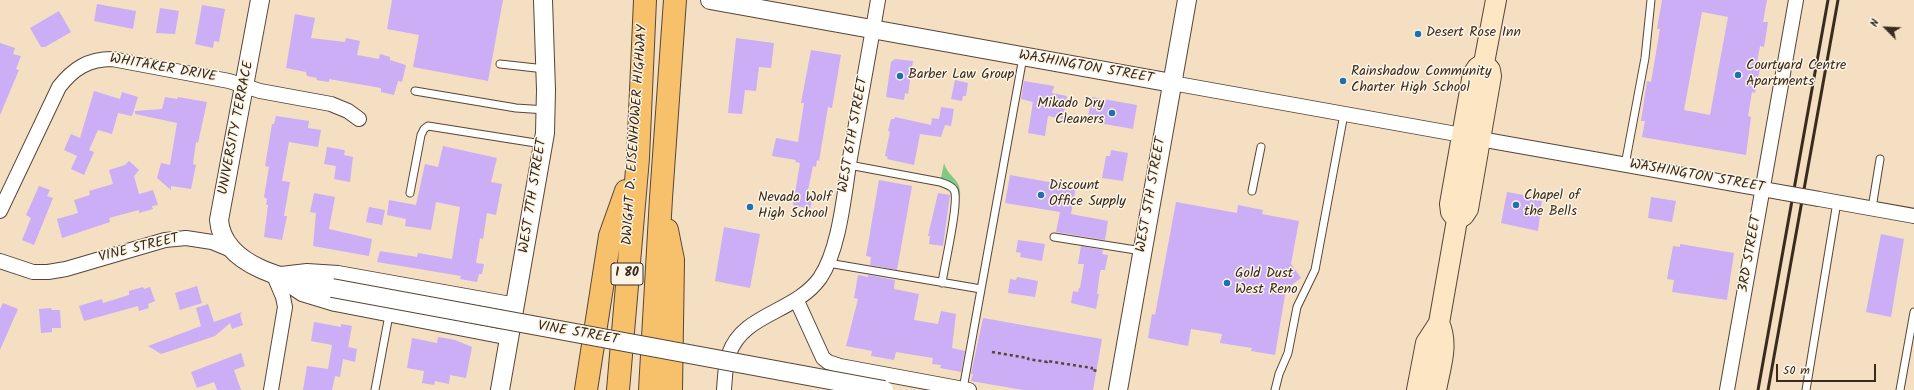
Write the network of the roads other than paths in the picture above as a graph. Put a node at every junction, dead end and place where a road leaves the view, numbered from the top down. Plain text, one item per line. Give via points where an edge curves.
1 (260, 0) edge
2 (543, 0) edge
3 (645, 0) edge
4 (675, 0) edge
5 (878, 0) edge
6 (1187, 0) edge
7 (1496, 0) edge
8 (1651, 0) edge
9 (1796, 0) edge
10 (718, 2) edge
11 (873, 30) junction
12 (1023, 56) junction
13 (500, 64) dead end
14 (545, 69) junction
15 (1172, 83) junction
16 (245, 86) junction
17 (416, 91) dead end
18 (546, 110) junction
19 (1344, 114) junction
20 (359, 119) dead end
21 (1471, 137) junction
22 (543, 144) junction
23 (1261, 147) dead end
24 (638, 158) junction
25 (1880, 159) dead end
26 (849, 165) junction
27 (1625, 165) junction
28 (1762, 189) junction
29 (1252, 191) dead end
30 (410, 193) dead end
31 (661, 198) junction
32 (1837, 202) junction
33 (1872, 208) junction
34 (0, 211) edge
35 (1914, 216) edge
36 (1054, 237) dead end
37 (234, 251) junction
38 (1142, 251) junction
39 (0, 261) edge
40 (828, 263) junction
41 (272, 274) junction
42 (942, 283) junction
43 (981, 289) junction
44 (797, 300) junction
45 (516, 305) junction
46 (1914, 312) edge
47 (389, 315) junction
48 (1439, 322) junction
49 (510, 338) junction
50 (271, 390) edge
51 (376, 390) edge
52 (500, 390) edge
53 (586, 390) edge
54 (618, 390) edge
55 (650, 390) edge
56 (671, 390) edge
57 (724, 390) edge
58 (884, 390) edge
59 (966, 390) edge
60 (1118, 390) edge
61 (1275, 390) edge
62 (1417, 390) edge
63 (1436, 390) edge
64 (1727, 390) edge
65 (1806, 390) edge
66 (1900, 390) edge

1 - 16 street, UNIVERSITY TERRACE
2 - 14 street, WEST 7TH STREET
3 - 24 highway, DWIGHT D. EISENHOWER HIGHWAY / I 80
4 - 31 highway, DWIGHT D. EISENHOWER HIGHWAY / I 80
5 - 11 street, WEST 6TH STREET
6 - 15 street, WEST 5TH STREET
7 - 21 main road via 1484,63 1491,76
8 - 27 lane via 1645,58
9 - 28 street, 3RD STREET
10 - 11 street, WASHINGTON STREET
11 - 12 street, WASHINGTON STREET
11 - 26 street, WEST 6TH STREET
12 - 15 street, WASHINGTON STREET
12 - 43 lane
13 - 14 lane
14 - 18 street, WEST 7TH STREET
15 - 19 street, WASHINGTON STREET
15 - 38 street, WEST 5TH STREET
16 - 20 street, WHITAKER DRIVE via 332,104
16 - 34 street, WHITAKER DRIVE via 112,59 99,59 84,64 70,74 58,88
16 - 37 street, UNIVERSITY TERRACE via 219,220 220,232
17 - 18 lane via 516,108
18 - 22 street, WEST 7TH STREET
19 - 21 street, WASHINGTON STREET
19 - 61 lane via 1314,270 1297,307 1288,353
21 - 27 street, WASHINGTON STREET
21 - 48 main road via 1468,210 1457,220
22 - 30 lane via 428,126 421,135
22 - 45 street, WEST 7TH STREET
23 - 29 lane
24 - 53 highway via 610,236
24 - 54 highway, DWIGHT D. EISENHOWER HIGHWAY / I 80
25 - 33 lane
26 - 40 street, WEST 6TH STREET via 835,240
26 - 42 lane via 940,182 954,189 956,203
27 - 28 street, WASHINGTON STREET
28 - 32 street, WASHINGTON STREET, bridge
28 - 64 street, 3RD STREET
31 - 55 highway, DWIGHT D. EISENHOWER HIGHWAY / I 80
31 - 56 highway via 673,260
32 - 33 street, WASHINGTON STREET
32 - 65 lane
33 - 35 street, WASHINGTON STREET
36 - 38 lane
37 - 39 street, VINE STREET via 216,243 186,238 165,240 48,272 33,272
37 - 41 street, VINE STREET
38 - 60 street, WEST 5TH STREET
40 - 42 lane
40 - 44 street, WEST 6TH STREET via 819,279
41 - 45 street via 307,271 338,273
41 - 47 street, VINE STREET via 297,291 319,300
41 - 50 street via 285,307
41 - 58 street, VINE STREET, bridge via 332,288
42 - 43 lane
43 - 59 lane
44 - 57 street, WEST 6TH STREET via 758,320 742,333 734,343 727,361
44 - 59 street via 820,352 828,362
45 - 49 street, WEST 7TH STREET
46 - 66 lane
47 - 49 street, VINE STREET
47 - 51 lane
48 - 62 main road via 1426,343
48 - 63 main road via 1444,334 1444,345
49 - 52 street, WEST 7TH STREET

